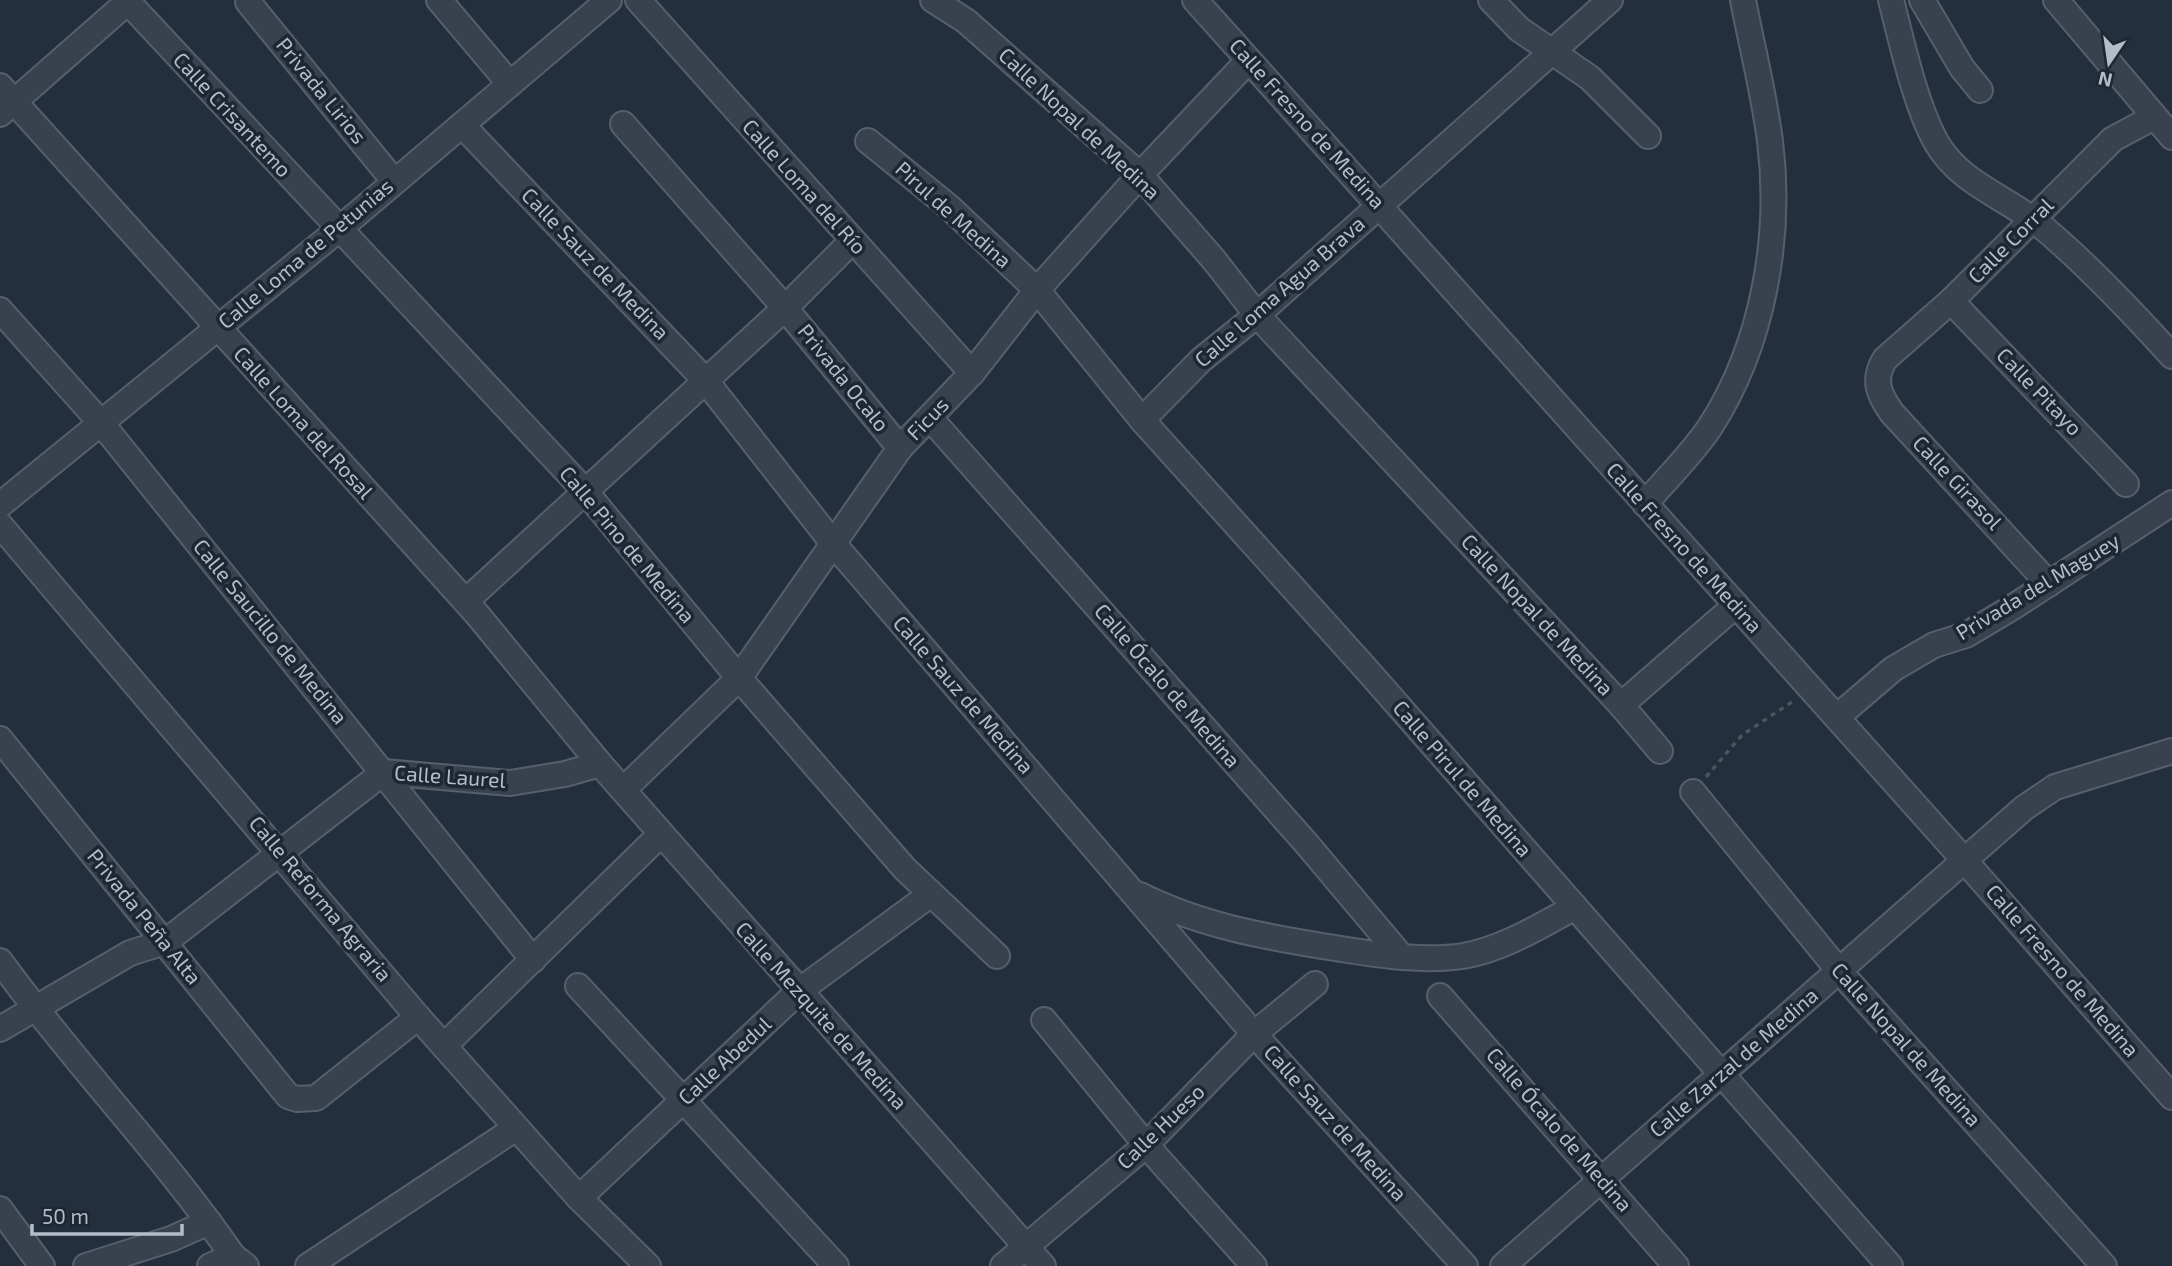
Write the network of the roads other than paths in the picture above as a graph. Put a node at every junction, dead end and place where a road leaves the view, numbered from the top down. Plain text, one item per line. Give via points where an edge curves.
1 (439, 0) edge
2 (610, 0) edge
3 (638, 0) edge
4 (933, 0) edge
5 (1195, 0) edge
6 (1491, 0) edge
7 (1610, 0) edge
8 (1743, 0) edge
9 (1891, 0) edge
10 (1922, 0) edge
11 (2056, 0) edge
12 (127, 1) edge
13 (248, 2) dead end
14 (1552, 52) junction
15 (1248, 61) junction
16 (510, 84) junction
17 (1980, 90) dead end
18 (4, 100) edge
19 (2154, 117) junction
20 (622, 124) dead end
21 (462, 125) junction
22 (1648, 136) dead end
23 (2172, 137) edge
24 (868, 141) dead end
25 (1140, 176) junction
26 (394, 181) junction
27 (1381, 204) junction
28 (2034, 221) junction
29 (338, 230) junction
30 (852, 242) junction
31 (1037, 290) junction
32 (1951, 301) junction
33 (785, 307) junction
34 (0, 310) edge
35 (1257, 315) junction
36 (217, 328) junction
37 (2172, 356) edge
38 (972, 373) junction
39 (1877, 377) joint
40 (705, 380) junction
41 (930, 418) junction
42 (1142, 420) junction
43 (102, 425) junction
44 (900, 447) junction
45 (2126, 484) dead end
46 (584, 490) junction
47 (2172, 503) edge
48 (1645, 504) junction
49 (0, 505) edge
50 (0, 525) edge
51 (832, 542) junction
52 (2049, 584) junction
53 (466, 601) junction
54 (1736, 605) junction
55 (739, 678) junction
56 (1621, 705) junction
57 (1837, 718) junction
58 (0, 739) edge
59 (1660, 751) dead end
60 (2172, 751) edge
61 (600, 764) junction
62 (384, 772) junction
63 (624, 789) junction
64 (1693, 792) road end
65 (661, 834) junction
66 (283, 854) junction
67 (1965, 860) junction
68 (1132, 891) junction
69 (931, 894) junction
70 (1575, 908) junction
71 (165, 943) junction
72 (997, 956) dead end
73 (1401, 956) junction
74 (533, 960) junction
75 (0, 961) edge
76 (1840, 972) junction
77 (1315, 984) dead end
78 (578, 986) dead end
79 (799, 992) junction
80 (1440, 996) dead end
81 (35, 1009) junction
82 (418, 1017) junction
83 (1044, 1020) dead end
84 (0, 1029) edge
85 (1254, 1034) junction
86 (444, 1046) junction
87 (1719, 1074) junction
88 (2172, 1097) edge
89 (685, 1098) junction
90 (516, 1128) junction
91 (1146, 1145) junction
92 (1602, 1179) junction
93 (579, 1198) junction
94 (0, 1209) edge
95 (209, 1222) junction
96 (1026, 1246) junction
97 (240, 1261) edge
98 (42, 1266) edge
99 (86, 1266) edge
100 (210, 1266) edge
101 (308, 1266) edge
102 (648, 1266) edge
103 (836, 1266) edge
104 (1003, 1266) edge
105 (1043, 1266) edge
106 (1254, 1266) edge
107 (1465, 1266) edge
108 (1503, 1266) edge
109 (1676, 1266) edge
110 (1890, 1266) edge
111 (2104, 1266) edge

1 - 16 street
2 - 16 street, Calle Loma de Petunias
3 - 30 street, Calle Loma del Río
4 - 25 street, Calle Nopal de Medina via 966,21
5 - 15 street, Calle Fresno de Medina
6 - 14 street via 1519,29
7 - 14 street, Calle Loma Agua Brava
8 - 48 street via 1770,142 1773,202 1768,268 1741,370 1709,428
9 - 28 street via 1935,141 1955,168
10 - 17 street
11 - 19 street
12 - 18 street
12 - 29 street, Calle Crisantemo
13 - 26 street, Privada Lirios
14 - 22 street via 1590,78
14 - 27 street, Calle Loma Agua Brava
15 - 25 street, Ficus
15 - 27 street, Calle Fresno de Medina
16 - 21 street, Calle Loma de Petunias
18 - 36 street, Calle Loma del Rosal
19 - 23 street
19 - 28 street, Calle Corral via 2113,139
20 - 33 street, Privada Ocalo
21 - 26 street, Calle Loma de Petunias
21 - 40 street, Calle Sauz de Medina
24 - 31 street, Pirul de Medina via 948,206
25 - 31 street, Ficus
25 - 35 street, Calle Nopal de Medina
26 - 29 street, Calle Loma de Petunias
27 - 35 street, Calle Loma Agua Brava
27 - 48 street, Calle Fresno de Medina
28 - 32 street, Calle Corral
28 - 37 street
29 - 36 street, Calle Loma de Petunias
29 - 46 street, Calle Pino de Medina
30 - 33 street
30 - 38 street, Calle Loma del Río
31 - 38 street, Ficus
31 - 42 street, Calle Pirul de Medina
32 - 39 street, Calle Corral via 1885,359
32 - 45 street, Calle Pitayo
33 - 40 street
33 - 44 street, Privada Ocalo
34 - 43 street, Calle Saucillo de Medina
35 - 42 street, Calle Loma Agua Brava via 1201,360
35 - 56 street, Calle Nopal de Medina
36 - 43 street, Calle Loma de Petunias
36 - 53 street, Calle Loma del Rosal
38 - 41 street, Ficus
39 - 52 street, Calle Girasol via 1882,399 1892,413
40 - 46 street
40 - 51 street, Calle Sauz de Medina
41 - 44 street, Ficus
41 - 73 street, Calle Ócalo de Medina
42 - 70 street, Calle Pirul de Medina
43 - 49 street, Calle Loma de Petunias
43 - 62 street, Calle Saucillo de Medina
44 - 51 street, Ficus
46 - 53 street
46 - 55 street, Calle Pino de Medina
47 - 52 street, Privada del Maguey
48 - 54 street, Calle Fresno de Medina
50 - 66 street, Calle Reforma Agraria
51 - 55 street, Ficus
51 - 68 street, Calle Sauz de Medina
52 - 57 street, Privada del Maguey via 1966,635 1934,645 1893,670
53 - 61 street, Calle Loma del Rosal
54 - 56 street
54 - 57 street, Calle Fresno de Medina
55 - 63 street, Ficus
55 - 69 street, Calle Pino de Medina
56 - 59 street, Calle Nopal de Medina
57 - 67 street, Calle Fresno de Medina
58 - 71 street, Privada Peña Alta
60 - 67 street, Calle Zarzal de Medina via 2055,787
61 - 62 street, Calle Laurel via 565,775 510,783
61 - 63 street, Calle Mezquite de Medina
62 - 66 street, Calle Laurel
62 - 74 street, Calle Saucillo de Medina
63 - 65 street, Calle Mezquite de Medina
64 - 76 street, Calle Nopal de Medina
65 - 74 street
65 - 79 street, Calle Mezquite de Medina
66 - 71 street, Calle Laurel
66 - 82 street, Calle Reforma Agraria
67 - 76 street, Calle Zarzal de Medina
67 - 88 street, Calle Fresno de Medina
68 - 73 street via 1238,931
68 - 85 street, Calle Sauz de Medina
69 - 72 street, Calle Pino de Medina
69 - 79 street, Calle Abedul
70 - 73 street via 1486,950 1434,959
70 - 87 street, Calle Pirul de Medina
71 - 81 street, Calle Laurel via 130,953
71 - 82 street, Privada Peña Alta via 288,1096 298,1099 316,1098
74 - 86 street
75 - 81 street
76 - 87 street, Calle Zarzal de Medina
76 - 111 street, Calle Nopal de Medina
77 - 85 street, Calle Hueso
78 - 89 street
79 - 89 street, Calle Abedul
79 - 96 street, Calle Mezquite de Medina
80 - 92 street, Calle Ócalo de Medina
81 - 84 street, Calle Laurel
81 - 95 street
82 - 86 street, Calle Reforma Agraria
83 - 91 street
85 - 91 street, Calle Hueso
85 - 107 street, Calle Sauz de Medina
86 - 90 street, Calle Reforma Agraria
87 - 92 street, Calle Zarzal de Medina
87 - 110 street, Calle Pirul de Medina
89 - 93 street, Calle Abedul
89 - 103 street
90 - 93 street, Calle Reforma Agraria
90 - 101 street
91 - 96 street, Calle Hueso
91 - 106 street
92 - 108 street, Calle Zarzal de Medina
92 - 109 street, Calle Ócalo de Medina
93 - 102 street, Calle Reforma Agraria
94 - 98 street
95 - 97 street
95 - 99 street via 172,1240
96 - 104 street, Calle Hueso
96 - 105 street, Calle Mezquite de Medina
97 - 100 street

